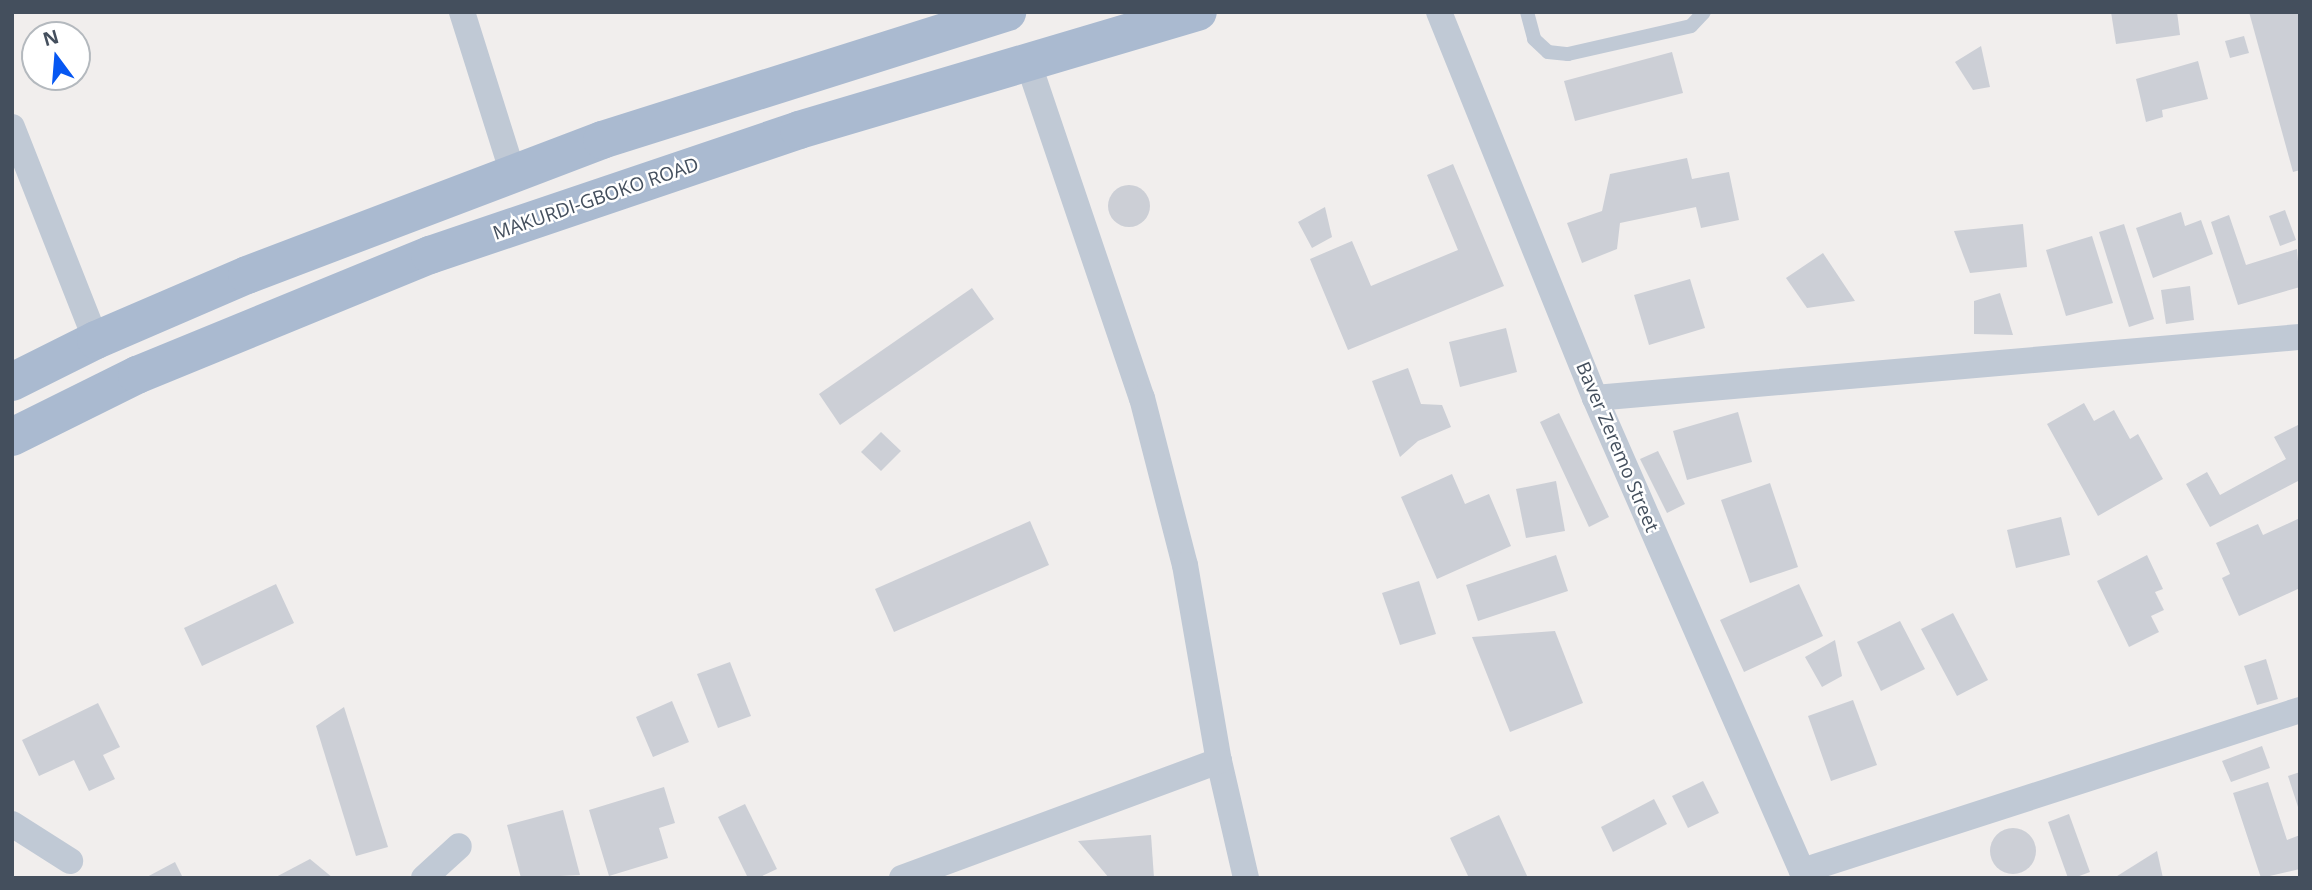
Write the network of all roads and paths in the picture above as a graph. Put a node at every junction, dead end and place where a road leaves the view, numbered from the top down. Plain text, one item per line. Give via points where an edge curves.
1 (462, 12) edge
2 (1007, 12) edge
3 (1198, 12) edge
4 (1439, 12) edge
5 (1527, 12) edge
6 (1704, 12) edge
7 (1029, 65) junction
8 (12, 127) edge
9 (513, 174) junction
10 (2300, 337) edge
11 (96, 340) junction
12 (12, 382) edge
13 (1595, 398) junction
14 (12, 437) edge
15 (2300, 710) edge
16 (1219, 761) junction
17 (12, 824) edge
18 (459, 846) dead end
19 (70, 860) dead end
20 (1803, 875) edge
21 (424, 878) edge
22 (902, 878) edge
23 (1247, 878) edge

1 - 9 street
2 - 9 main road via 615,136
3 - 7 main road, MAKURDI-GBOKO ROAD
4 - 13 street, Baver Zeremo Street
5 - 6 lane via 1534,39 1548,52 1568,54 1691,26
7 - 14 main road, MAKURDI-GBOKO ROAD via 799,130 430,255 150,369
7 - 16 street via 1142,398 1185,565
8 - 11 street
9 - 11 main road via 247,275
10 - 13 street
11 - 12 main road
13 - 20 street, Baver Zeremo Street
15 - 20 street
16 - 22 street
16 - 23 street
17 - 19 street
18 - 21 street

